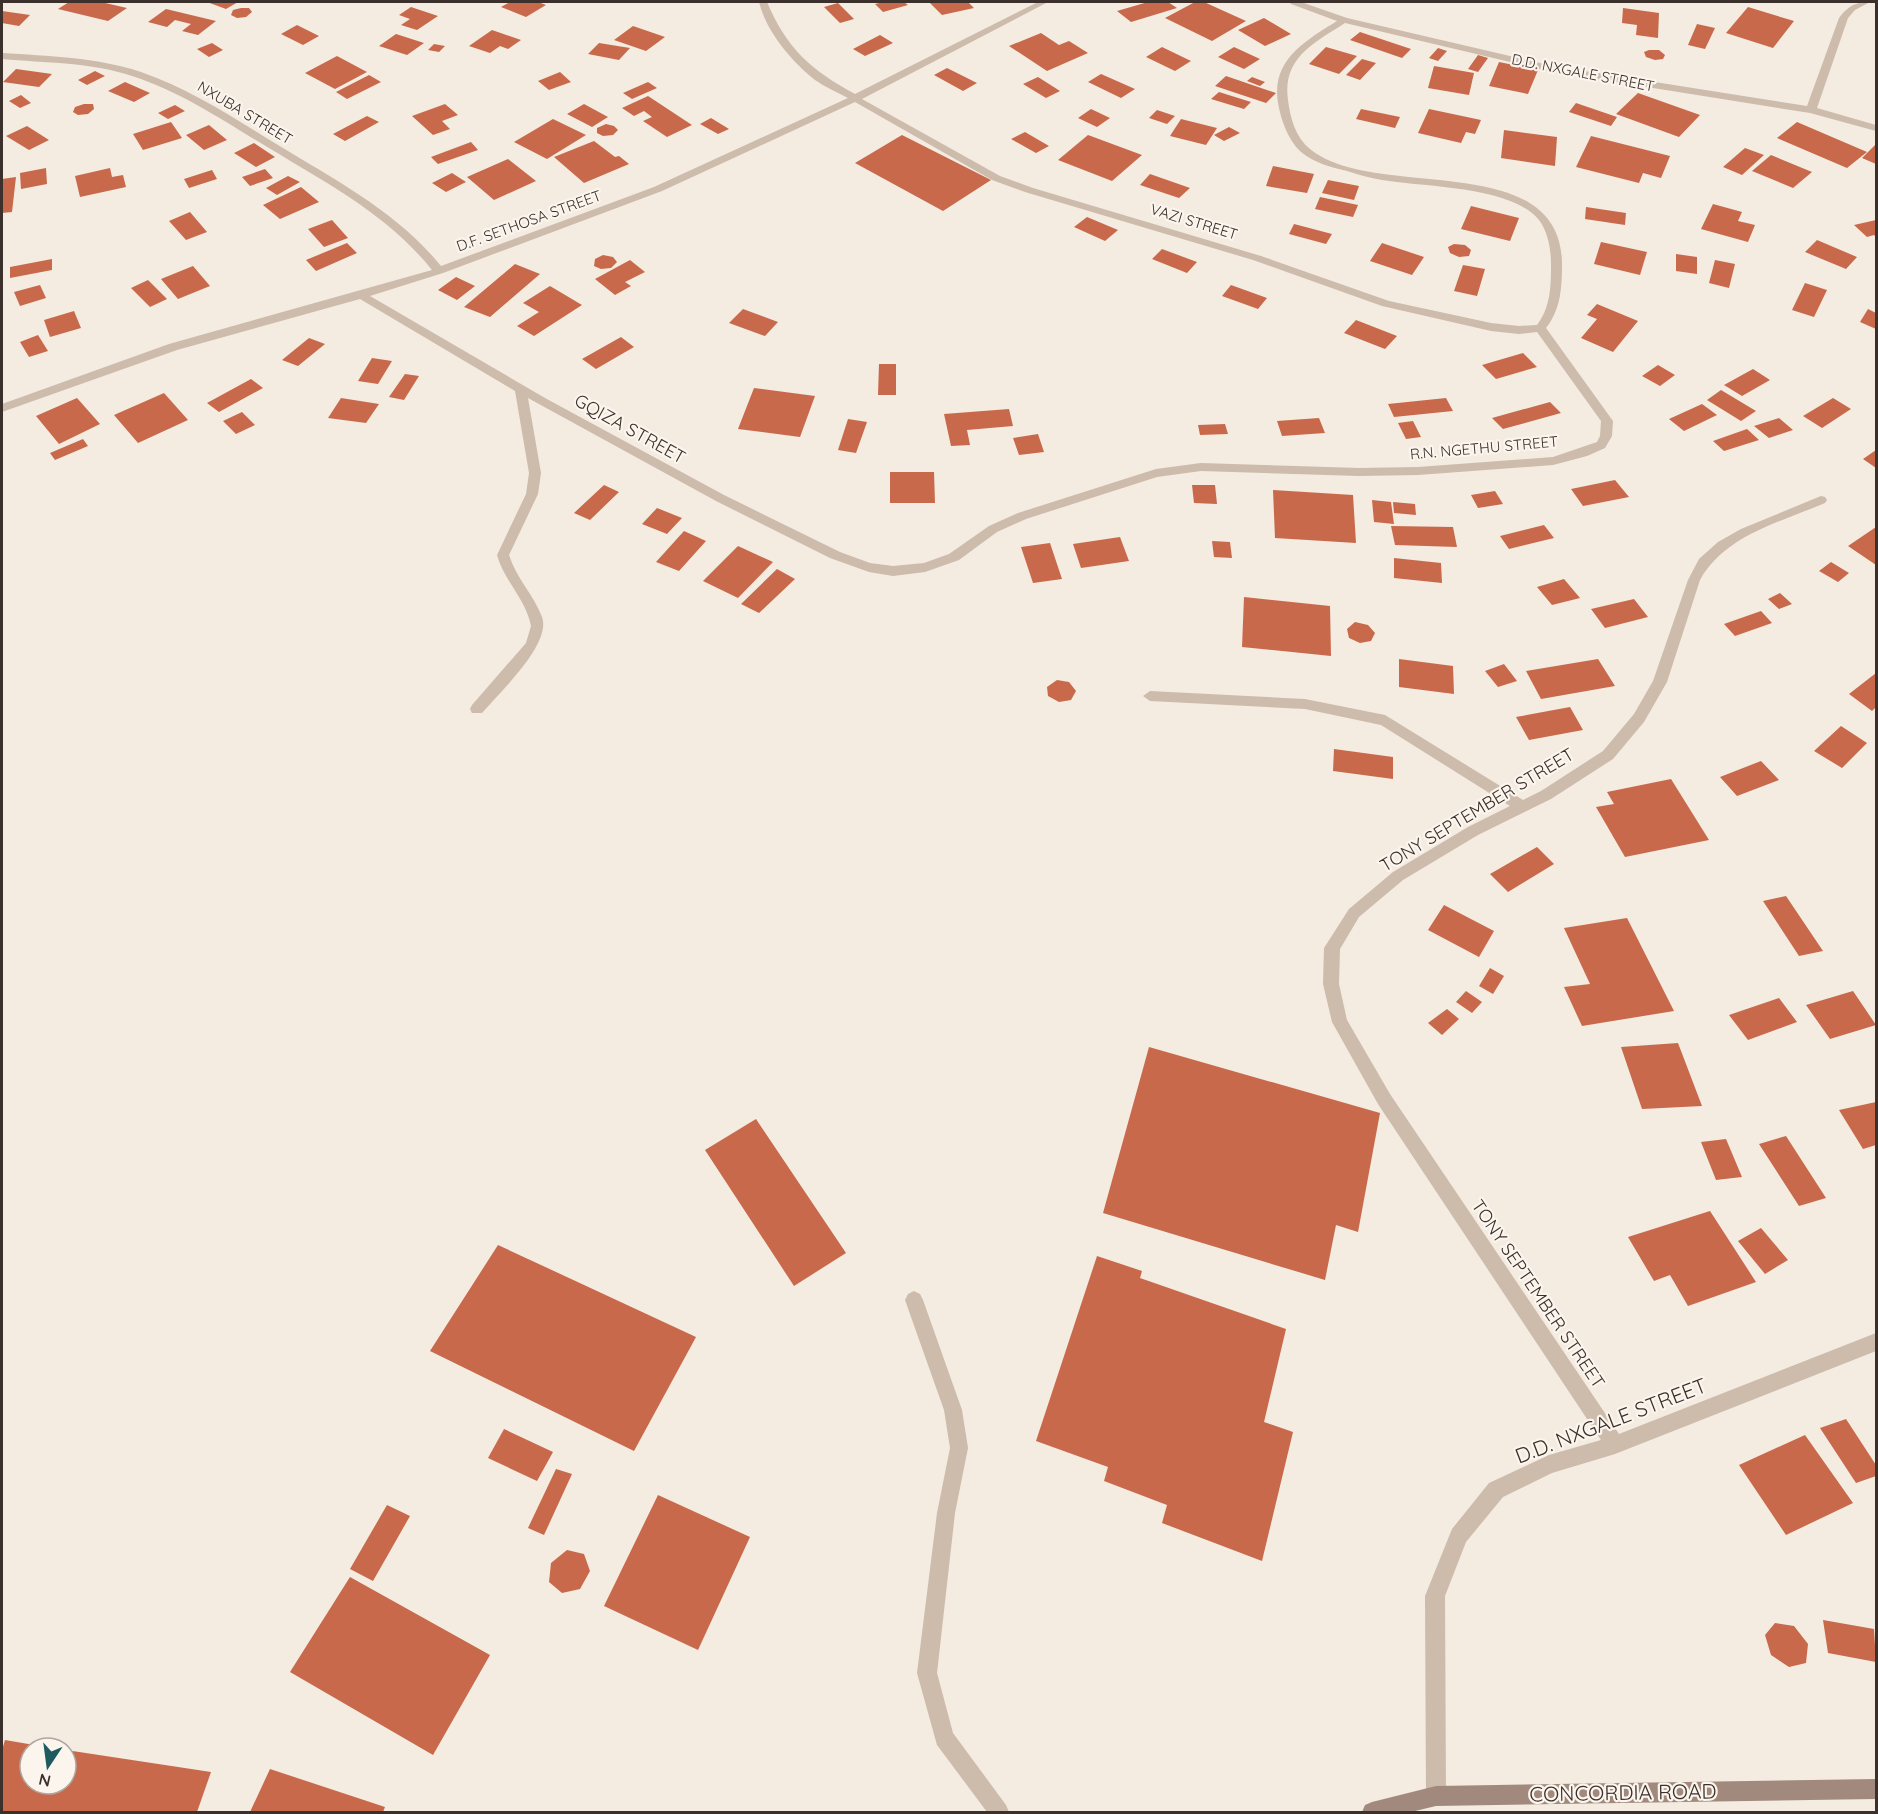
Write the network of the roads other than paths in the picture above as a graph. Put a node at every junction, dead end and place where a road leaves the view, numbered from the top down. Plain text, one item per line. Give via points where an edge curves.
1 (763, 2) edge
2 (1044, 2) edge
3 (1294, 2) edge
4 (1866, 2) edge
5 (1344, 20) junction
6 (2, 56) edge
7 (854, 99) junction
8 (1811, 110) junction
9 (1876, 128) edge
10 (439, 271) junction
11 (361, 295) junction
12 (1540, 328) junction
13 (520, 388) junction
14 (2, 408) edge
15 (1821, 500) dead end
16 (893, 571) joint
17 (1150, 696) dead end
18 (477, 709) dead end
19 (1521, 806) junction
20 (914, 1300) dead end
21 (1876, 1342) edge
22 (1615, 1445) junction
23 (1876, 1789) edge
24 (1436, 1796) junction
25 (999, 1812) edge
26 (1372, 1812) edge

1 - 7 street, VAZI STREET via 771,23 788,46 819,78
2 - 7 street, D.F. SETHOSA STREET
3 - 5 street, D.D. NXGALE STREET
4 - 8 street via 1852,8 1844,18
5 - 8 street, D.D. NXGALE STREET via 1553,69
5 - 12 street via 1292,55 1284,71 1282,100 1288,125 1301,146 1337,166 1379,177 1507,197 1541,215 1549,228 1556,257 1554,306
6 - 10 street, NXUBA STREET via 113,67 171,87 382,212 427,253
7 - 10 street, D.F. SETHOSA STREET via 658,189
7 - 12 street, VAZI STREET via 996,178 1029,190 1257,258 1386,304 1491,327
8 - 9 street, D.D. NXGALE STREET
10 - 11 street, D.F. SETHOSA STREET
11 - 13 street, GQIZA STREET
11 - 14 street, D.F. SETHOSA STREET via 173,347
12 - 16 street, R.N. NGETHU STREET via 1607,421 1601,445 1583,453 1553,461 1418,471 1201,467 1156,472 1022,516 993,529 954,556 925,567
13 - 16 street, GQIZA STREET via 720,498 825,550 869,567
13 - 18 street via 535,472 532,494 503,555 538,626 526,652
15 - 19 street, TONY SEPTEMBER STREET via 1745,532 1722,545 1704,562 1694,580 1660,682 1639,718 1608,755 1546,795
17 - 19 street via 1305,704 1384,720
19 - 22 street, TONY SEPTEMBER STREET via 1398,876 1354,913 1332,948 1331,984 1340,1022 1384,1099
20 - 25 street via 953,1410 959,1449 946,1513 927,1672 944,1738
21 - 22 street, D.D. NXGALE STREET
22 - 24 street, D.D. NXGALE STREET via 1549,1464 1496,1490 1460,1536 1435,1596
23 - 24 street, CONCORDIA ROAD
24 - 26 street, CONCORDIA ROAD

